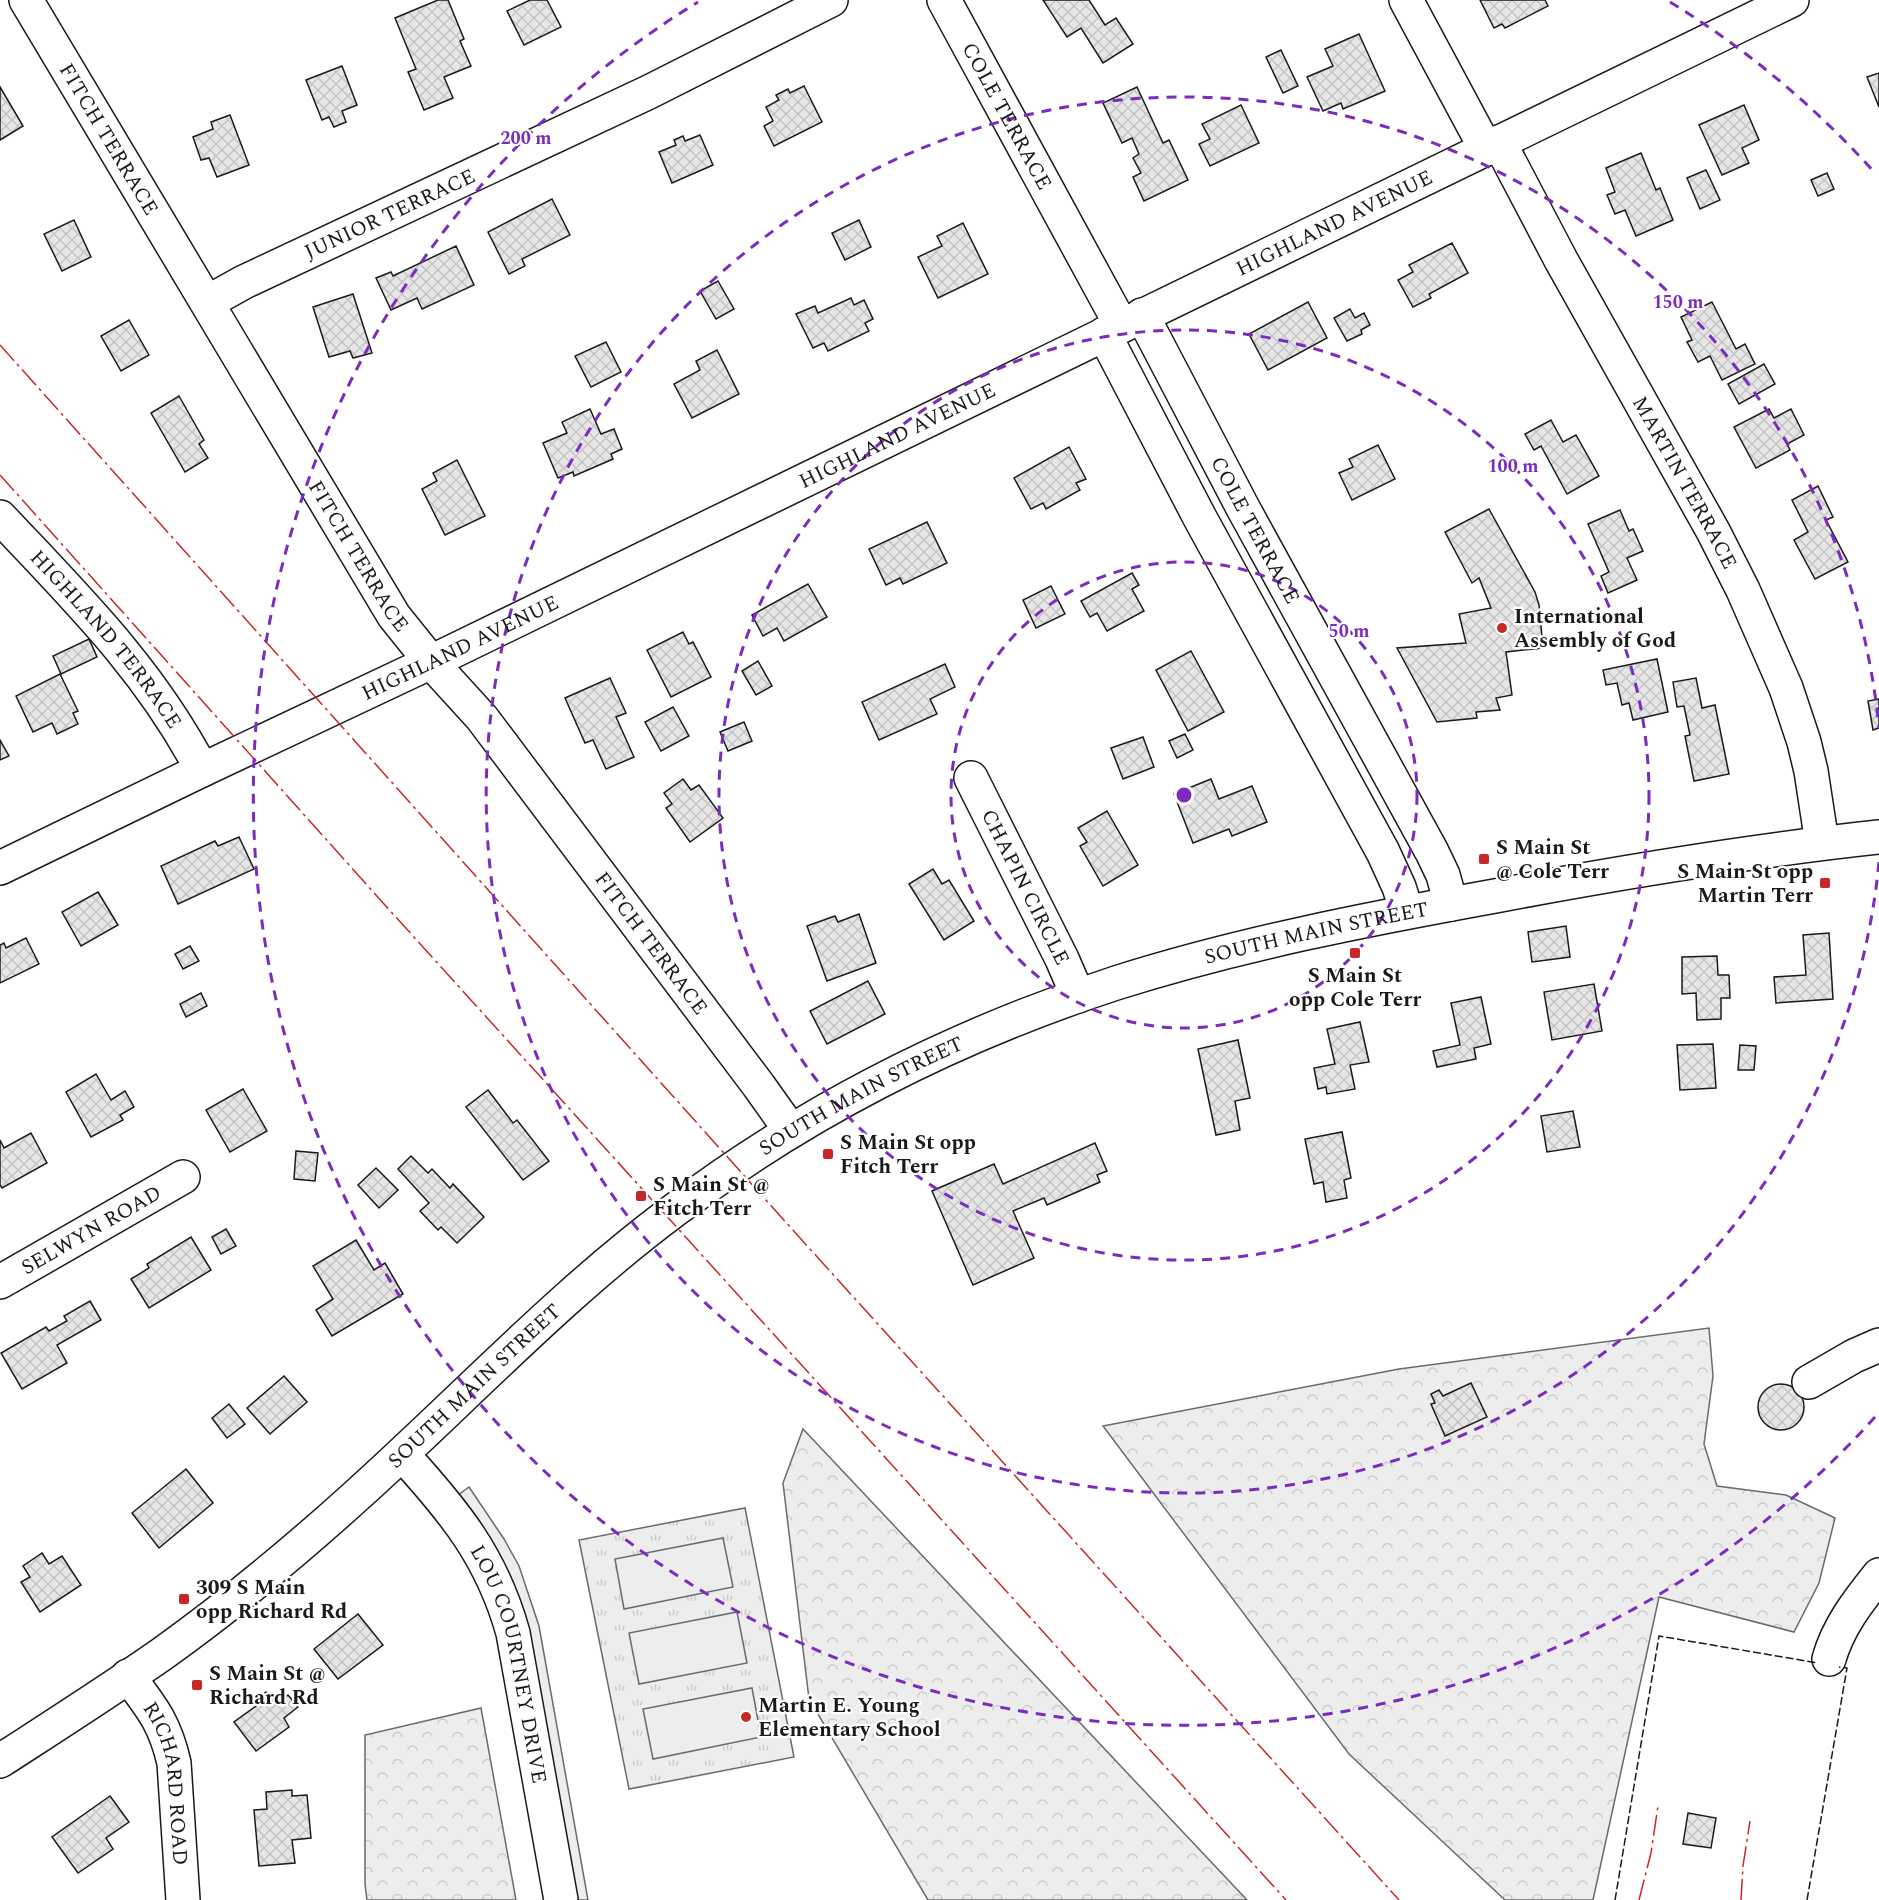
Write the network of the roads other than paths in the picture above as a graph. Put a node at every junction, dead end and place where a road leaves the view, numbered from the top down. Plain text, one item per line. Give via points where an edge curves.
1 (26, 0) edge
2 (831, 0) edge
3 (944, 0) edge
4 (1406, 0) edge
5 (1792, 0) edge
6 (1492, 146) junction
7 (208, 302) junction
8 (1122, 325) junction
9 (0, 517) edge
10 (431, 662) junction
11 (202, 770) junction
12 (971, 778) dead end
13 (1879, 837) edge
14 (1822, 843) junction
15 (0, 868) edge
16 (1451, 904) junction
17 (1407, 912) junction
18 (1078, 996) junction
19 (791, 1131) junction
20 (183, 1177) dead end
21 (0, 1282) edge
22 (1879, 1345) edge
23 (1809, 1382) dead end
24 (402, 1454) junction
25 (1879, 1575) edge
26 (1829, 1659) dead end
27 (128, 1676) junction
28 (0, 1761) edge
29 (183, 1900) edge
30 (561, 1900) edge

1 - 7 street, FITCH TERRACE
2 - 7 street, JUNIOR TERRACE via 650,92
3 - 8 street, COLE TERRACE
4 - 6 street, MARTIN TERRACE
5 - 6 street, HIGHLAND AVENUE
6 - 8 street, HIGHLAND AVENUE
6 - 14 street, MARTIN TERRACE via 1560,260 1743,590 1786,688 1804,742
7 - 10 street, FITCH TERRACE via 394,616
8 - 10 street, HIGHLAND AVENUE
8 - 16 street, COLE TERRACE via 1243,508 1435,857
8 - 17 street, COLE TERRACE via 1200,518 1383,852
9 - 11 street, HIGHLAND TERRACE via 128,656 163,702
10 - 11 street, HIGHLAND AVENUE
10 - 19 street, FITCH TERRACE via 482,718
11 - 15 street, HIGHLAND AVENUE
12 - 18 street, CHAPIN CIRCLE
13 - 14 street, SOUTH MAIN STREET
14 - 16 street, SOUTH MAIN STREET via 1621,873
16 - 17 street, SOUTH MAIN STREET
17 - 18 street, SOUTH MAIN STREET via 1215,956
18 - 19 street, SOUTH MAIN STREET via 931,1057
19 - 24 street, SOUTH MAIN STREET via 679,1207 612,1259
20 - 21 street, SELWYN ROAD
22 - 23 street
24 - 27 street, SOUTH MAIN STREET via 253,1584
24 - 30 street, LOU COURTNEY DRIVE via 469,1534 506,1610
25 - 26 street via 1849,1615
27 - 28 street, SOUTH MAIN STREET
27 - 29 street, RICHARD ROAD via 163,1725 170,1743

